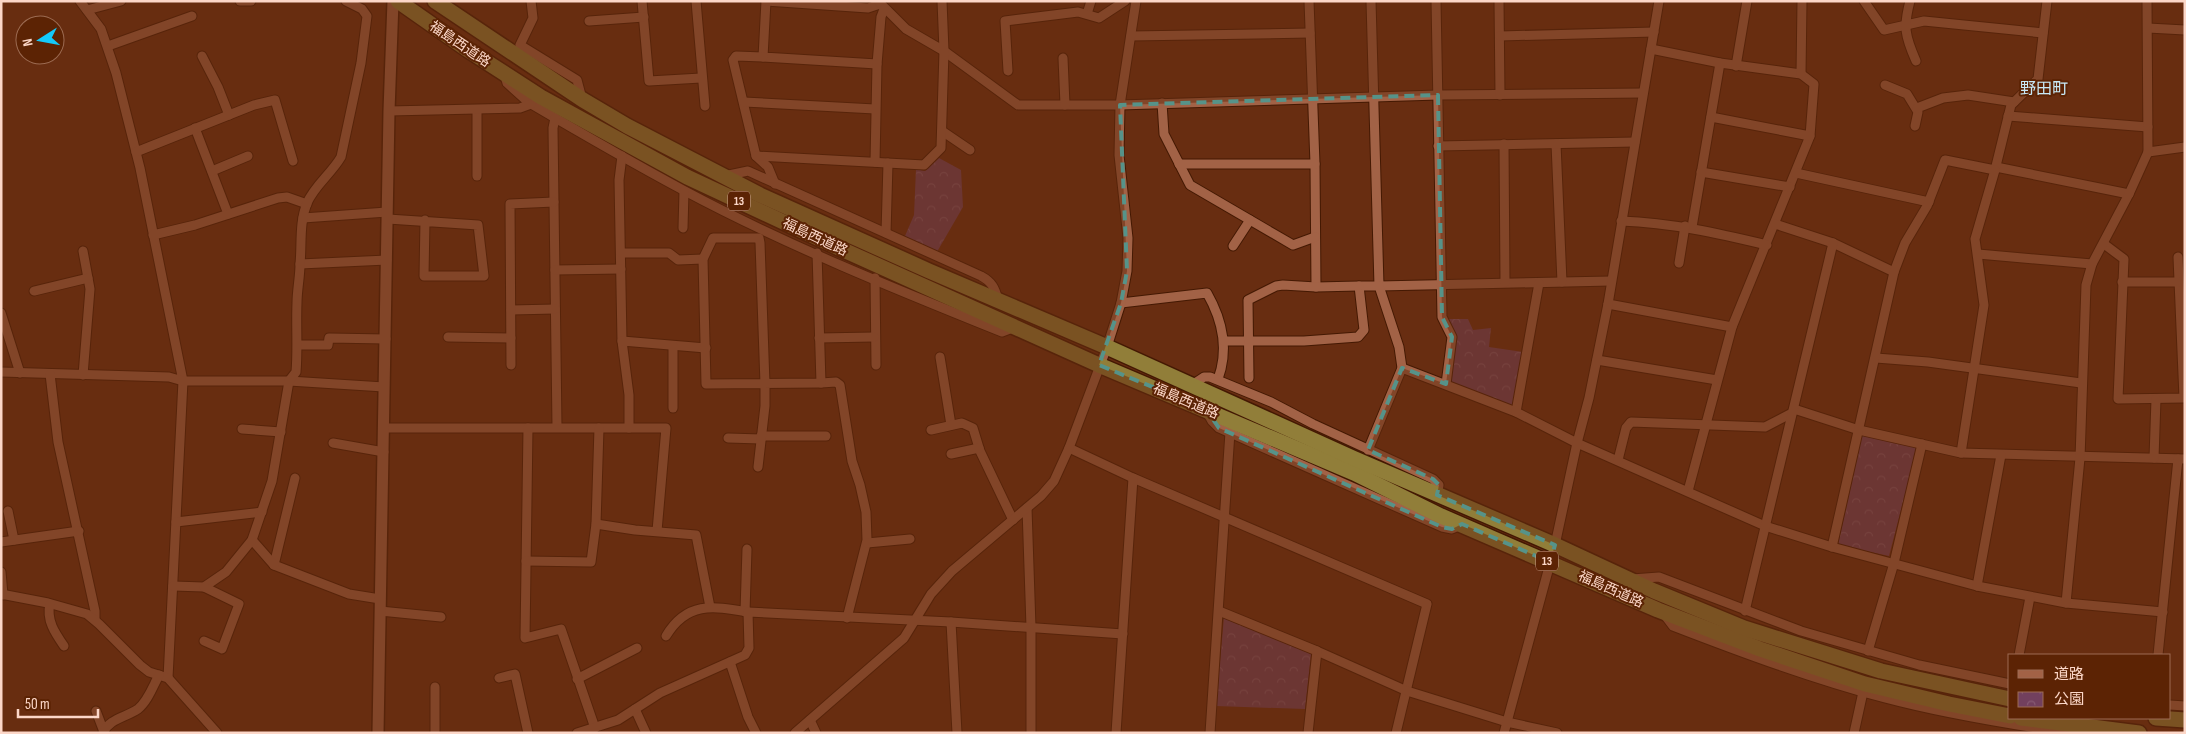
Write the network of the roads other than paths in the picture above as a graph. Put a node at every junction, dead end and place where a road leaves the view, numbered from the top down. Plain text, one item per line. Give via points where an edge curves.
1 (80, 1) edge
2 (121, 1) edge
3 (240, 1) edge
4 (251, 1) edge
5 (346, 1) edge
6 (393, 1) edge
7 (398, 1) edge
8 (435, 1) edge
9 (532, 1) edge
10 (642, 1) edge
11 (696, 1) edge
12 (766, 1) edge
13 (942, 1) edge
14 (1091, 1) edge
15 (1125, 1) edge
16 (1136, 1) edge
17 (1309, 1) edge
18 (1371, 1) edge
19 (1436, 1) edge
20 (1499, 1) edge
21 (1659, 1) edge
22 (1747, 1) edge
23 (1802, 1) edge
24 (1864, 1) edge
25 (1910, 1) edge
26 (2047, 1) edge
27 (2147, 1) edge
28 (881, 4) edge
29 (87, 10) junction
30 (1087, 14) junction
31 (192, 16) dead end
32 (644, 17) junction
33 (589, 21) dead end
34 (1905, 25) junction
35 (2148, 28) junction
36 (2185, 30) edge
37 (1310, 32) junction
38 (1654, 32) junction
39 (2043, 33) junction
40 (1131, 36) junction
41 (1500, 36) junction
42 (108, 46) junction
43 (1651, 49) junction
44 (944, 51) junction
45 (202, 56) dead end
46 (763, 57) junction
47 (1063, 58) dead end
48 (1916, 61) dead end
49 (1720, 63) junction
50 (877, 64) junction
51 (1736, 66) junction
52 (1008, 71) dead end
53 (505, 74) junction
54 (1800, 74) junction
55 (701, 78) junction
56 (1885, 85) dead end
57 (1643, 93) junction
58 (1438, 95) junction
59 (1500, 95) junction
60 (1312, 98) junction
61 (1374, 98) junction
62 (583, 100) junction
63 (744, 102) junction
64 (2014, 102) junction
65 (1162, 103) junction
66 (532, 104) junction
67 (1065, 105) junction
68 (1120, 105) junction
69 (705, 106) dead end
70 (1917, 108) junction
71 (876, 109) junction
72 (477, 110) junction
73 (389, 111) junction
74 (229, 115) junction
75 (2008, 116) junction
76 (1711, 117) junction
77 (555, 118) junction
78 (1915, 126) dead end
79 (2148, 127) junction
80 (195, 128) junction
81 (942, 131) junction
82 (1810, 136) junction
83 (1635, 142) junction
84 (1504, 144) junction
85 (1556, 144) junction
86 (1438, 146) junction
87 (2185, 147) edge
88 (970, 150) dead end
89 (136, 152) junction
90 (2148, 152) junction
91 (248, 156) dead end
92 (622, 156) junction
93 (756, 156) junction
94 (293, 161) dead end
95 (875, 162) junction
96 (888, 163) junction
97 (1179, 164) junction
98 (1315, 164) junction
99 (1996, 168) junction
100 (212, 171) junction
101 (1701, 172) junction
102 (1796, 172) junction
103 (477, 176) dead end
104 (724, 176) junction
105 (775, 184) junction
106 (1790, 187) junction
107 (684, 191) junction
108 (2129, 194) junction
109 (554, 202) junction
110 (1929, 202) junction
111 (307, 204) junction
112 (228, 214) junction
113 (388, 216) junction
114 (303, 218) junction
115 (425, 220) junction
116 (1250, 220) junction
117 (1621, 221) junction
118 (1775, 224) junction
119 (1688, 227) junction
120 (683, 228) dead end
121 (761, 233) junction
122 (886, 233) junction
123 (153, 235) junction
124 (1314, 237) junction
125 (1833, 243) junction
126 (2104, 244) junction
127 (1767, 245) junction
128 (1233, 246) dead end
129 (82, 251) dead end
130 (621, 253) junction
131 (817, 253) junction
132 (1978, 254) junction
133 (2178, 257) dead end
134 (703, 259) junction
135 (387, 260) junction
136 (1679, 263) dead end
137 (300, 264) junction
138 (2092, 264) junction
139 (621, 269) junction
140 (555, 270) junction
141 (1894, 272) junction
142 (88, 278) junction
143 (875, 278) junction
144 (1611, 281) junction
145 (1505, 282) junction
146 (1562, 282) junction
147 (2122, 282) junction
148 (2178, 282) junction
149 (1539, 283) junction
150 (1442, 285) junction
151 (1359, 286) junction
152 (1379, 286) junction
153 (1316, 287) junction
154 (34, 291) dead end
155 (998, 300) junction
156 (1121, 303) junction
157 (1608, 304) junction
158 (555, 309) junction
159 (511, 310) junction
160 (1, 313) edge
161 (1015, 327) junction
162 (1732, 327) junction
163 (448, 337) dead end
164 (874, 337) junction
165 (511, 338) junction
166 (819, 338) junction
167 (386, 339) junction
168 (1247, 340) junction
169 (622, 341) junction
170 (1224, 341) junction
171 (2183, 342) edge
172 (298, 346) junction
173 (673, 346) junction
174 (1107, 347) junction
175 (706, 348) junction
176 (940, 357) dead end
177 (1876, 358) junction
178 (1597, 360) junction
179 (511, 365) dead end
180 (876, 365) dead end
181 (1100, 365) junction
182 (1402, 368) junction
183 (1975, 368) junction
184 (1, 372) edge
185 (20, 373) junction
186 (50, 374) junction
187 (83, 375) junction
188 (1249, 378) dead end
189 (1218, 379) junction
190 (1717, 380) junction
191 (183, 381) junction
192 (289, 381) junction
193 (821, 383) junction
194 (2081, 383) junction
195 (765, 384) junction
196 (1446, 384) junction
197 (1192, 385) junction
198 (384, 387) junction
199 (2156, 400) junction
200 (672, 408) dead end
201 (1206, 409) junction
202 (1793, 411) junction
203 (1516, 412) junction
204 (951, 425) junction
205 (1705, 425) junction
206 (557, 427) junction
207 (384, 428) junction
208 (528, 428) junction
209 (599, 428) junction
210 (629, 428) junction
211 (242, 429) dead end
212 (931, 430) dead end
213 (1859, 430) junction
214 (281, 432) junction
215 (1230, 432) junction
216 (826, 436) dead end
217 (761, 437) junction
218 (728, 438) dead end
219 (333, 443) dead end
220 (1577, 443) junction
221 (1922, 444) junction
222 (979, 448) junction
223 (1069, 448) junction
224 (1368, 450) junction
225 (384, 452) junction
226 (1961, 453) junction
227 (951, 454) dead end
228 (2001, 455) junction
229 (2080, 458) junction
230 (2154, 458) junction
231 (2181, 459) edge
232 (1618, 460) junction
233 (758, 467) dead end
234 (296, 478) dead end
235 (1133, 478) junction
236 (1688, 491) junction
237 (1437, 495) junction
238 (1027, 508) junction
239 (8, 511) dead end
240 (262, 512) junction
241 (1225, 517) junction
242 (1013, 520) junction
243 (176, 522) junction
244 (596, 524) junction
245 (1462, 524) junction
246 (1765, 526) junction
247 (79, 531) junction
248 (657, 531) junction
249 (910, 539) dead end
250 (14, 540) junction
251 (252, 540) junction
252 (1, 542) edge
253 (867, 543) junction
254 (1555, 545) junction
255 (1832, 547) junction
256 (747, 549) dead end
257 (526, 561) junction
258 (1550, 562) junction
259 (1894, 563) junction
260 (274, 565) junction
261 (1, 572) edge
262 (1629, 579) junction
263 (173, 586) junction
264 (1977, 586) junction
265 (204, 587) junction
266 (2, 594) edge
267 (2030, 597) junction
268 (50, 604) junction
269 (2066, 604) junction
270 (380, 605) junction
271 (710, 607) junction
272 (1219, 611) junction
273 (1663, 611) junction
274 (1745, 611) junction
275 (747, 612) junction
276 (2163, 612) junction
277 (441, 617) dead end
278 (847, 618) junction
279 (95, 620) junction
280 (914, 620) junction
281 (951, 622) junction
282 (1031, 627) junction
283 (1123, 634) junction
284 (666, 636) dead end
285 (204, 641) dead end
286 (64, 646) dead end
287 (637, 648) dead end
288 (1317, 651) junction
289 (1868, 651) junction
290 (2019, 654) edge
291 (2158, 654) edge
292 (730, 662) junction
293 (164, 677) junction
294 (500, 678) dead end
295 (577, 679) junction
296 (2008, 684) edge
297 (435, 687) dead end
298 (1407, 691) junction
299 (1863, 692) junction
300 (2008, 699) edge
301 (2171, 705) edge
302 (2185, 706) edge
303 (635, 709) junction
304 (96, 711) dead end
305 (2007, 719) edge
306 (2030, 719) edge
307 (2170, 719) edge
308 (810, 720) junction
309 (2185, 720) edge
310 (1507, 722) junction
311 (595, 728) junction
312 (104, 732) edge
313 (217, 733) edge
314 (378, 733) edge
315 (435, 733) edge
316 (528, 733) edge
317 (577, 733) edge
318 (646, 733) edge
319 (756, 733) edge
320 (795, 733) edge
321 (816, 733) edge
322 (957, 733) edge
323 (1031, 733) edge
324 (1116, 733) edge
325 (1210, 733) edge
326 (1308, 733) edge
327 (1396, 733) edge
328 (1504, 733) edge
329 (1557, 733) edge
330 (1854, 733) edge
331 (2007, 733) edge
332 (2068, 733) edge
333 (2139, 733) edge

1 - 29 street
2 - 29 street
3 - 4 street
5 - 111 street via 362,9 367,16 362,63 341,157
6 - 73 street
7 - 53 highway, 福島西道路 / 13
8 - 62 highway, 福島西道路 / 13
9 - 62 street via 533,18 520,45 577,80
10 - 32 street
11 - 55 street
12 - 28 street via 868,8
12 - 46 street
13 - 44 street
14 - 30 street
15 - 30 street via 1098,18
16 - 40 street
17 - 37 street
18 - 61 street
19 - 58 street
20 - 41 street
21 - 38 street
22 - 51 street
23 - 54 street
24 - 34 street via 1884,30
25 - 34 street
26 - 39 street
27 - 35 street
28 - 44 street via 906,29
28 - 50 street
29 - 42 street via 101,29
30 - 52 street via 1078,12 1005,20
31 - 42 street
32 - 33 street
32 - 55 street via 649,81
34 - 39 street via 1924,21
34 - 48 street
35 - 36 street
35 - 79 street
37 - 40 street
37 - 60 street
38 - 41 street
38 - 43 street
39 - 64 street via 2038,80
40 - 68 street
41 - 59 street
42 - 89 street
43 - 49 street
43 - 57 street
44 - 67 street via 1018,105
44 - 81 street
45 - 74 street
46 - 50 street
46 - 63 street via 736,56 733,60
47 - 67 street
49 - 51 street
49 - 76 street
50 - 71 street
51 - 54 street
53 - 66 street via 507,83
53 - 161 highway, 福島西道路 / 13 via 687,177
54 - 82 street via 1814,84
55 - 69 street
56 - 70 street via 1908,94
57 - 59 street
57 - 83 street
58 - 59 street
58 - 61 street
58 - 86 street
60 - 61 street
60 - 65 street
60 - 98 street
61 - 152 street
62 - 104 highway, 福島西道路 / 13
63 - 71 street
63 - 93 street
64 - 70 street via 1968,95 1943,98
64 - 75 street
65 - 68 street
65 - 97 street via 1164,134
66 - 72 street via 520,108
66 - 77 street
67 - 68 street
68 - 156 street via 1120,169 1128,254
70 - 78 street
71 - 95 street
72 - 73 street
72 - 103 street
73 - 113 street
74 - 80 street
74 - 94 street via 254,104 275,100
75 - 79 street
75 - 99 street
76 - 82 street
76 - 101 street
77 - 92 street
77 - 109 street
79 - 90 street
80 - 89 street
80 - 100 street
81 - 88 street
81 - 96 street via 942,148 924,165
82 - 102 street
83 - 85 street
83 - 117 street
84 - 85 street
84 - 86 street
84 - 145 street
85 - 146 street
86 - 150 street
87 - 90 street
89 - 123 street
90 - 108 street
91 - 100 street
92 - 107 street
92 - 130 street
93 - 95 street
93 - 105 street via 768,167
95 - 96 street
96 - 122 street
97 - 98 street
97 - 116 street via 1190,184
98 - 124 street
99 - 108 street
99 - 110 street via 1946,160
99 - 132 street via 1975,239
100 - 112 street
101 - 106 street
101 - 119 street
102 - 106 street
102 - 110 street
104 - 105 street via 748,171
104 - 155 highway, 福島西道路 / 13
105 - 122 street
106 - 118 street
107 - 120 street
107 - 121 street
108 - 126 street
109 - 140 street
109 - 159 street via 510,204
110 - 141 street via 1905,243
111 - 112 street via 287,197 278,198
111 - 114 street
112 - 123 street
113 - 114 street
113 - 115 street
113 - 135 street
114 - 137 street
115 - 115 street via 478,225 484,276 424,276
116 - 124 street via 1293,245
116 - 128 street
117 - 119 street
117 - 144 street
118 - 125 street
118 - 127 street
119 - 127 street
119 - 136 street
121 - 131 street
121 - 134 street via 713,238
121 - 195 street
122 - 155 street via 981,276 996,289
123 - 191 street
124 - 153 street
125 - 141 street
125 - 202 street
126 - 138 street
126 - 147 street via 2124,259
127 - 162 street
129 - 142 street
130 - 134 street via 669,253 678,260
130 - 139 street
131 - 143 street
131 - 166 street
132 - 138 street
132 - 183 street via 1984,305
133 - 148 street
134 - 175 street
135 - 137 street
135 - 167 street
137 - 172 street
138 - 194 street via 2086,284
139 - 140 street
139 - 169 street
140 - 158 street
141 - 177 street
142 - 154 street
142 - 187 street via 90,289
143 - 161 street via 1002,332
143 - 164 street
144 - 146 street
144 - 157 street
145 - 149 street
145 - 150 street
146 - 149 street
147 - 148 street
147 - 199 street via 2118,399
148 - 171 street
149 - 203 street
150 - 152 street
150 - 196 street via 1442,317 1452,338
151 - 152 street
151 - 153 street
151 - 168 street via 1364,330 1358,337
152 - 182 street via 1399,347
153 - 168 street via 1276,286 1248,300
155 - 174 highway, 福島西道路 / 13
156 - 170 street via 1207,293 1217,310
156 - 174 street
157 - 162 street
157 - 178 street
158 - 159 street
158 - 206 street
159 - 165 street
160 - 185 street
161 - 181 highway, 福島西道路 / 13
162 - 190 street
163 - 165 street
164 - 166 street
164 - 180 street
165 - 179 street
166 - 193 street
167 - 172 street via 328,338 328,345
167 - 198 street
168 - 170 street
168 - 188 street
169 - 173 street
169 - 210 street
170 - 189 street via 1223,364
171 - 199 street via 2184,398
172 - 192 street via 296,372
173 - 175 street
173 - 200 street
174 - 181 street
174 - 197 highway, 福島西道路 / 13
175 - 195 street via 706,384
176 - 204 street
177 - 183 street
177 - 213 street
178 - 190 street
178 - 220 street
181 - 201 highway, 福島西道路 / 13
181 - 223 street
182 - 196 street
182 - 224 street
183 - 194 street
183 - 226 street
184 - 185 street
185 - 186 street
186 - 187 street
186 - 247 street via 58,442
187 - 191 street via 170,377
189 - 197 street via 1204,377
189 - 224 street
190 - 205 street
191 - 192 street
191 - 243 street
192 - 198 street
192 - 214 street
193 - 195 street
193 - 253 street via 836,382 840,385 852,461 866,512
194 - 229 street
195 - 217 street
196 - 203 street
197 - 237 highway, 福島西道路 / 13
198 - 207 street
199 - 230 street
201 - 215 street via 1219,428
201 - 245 highway, 福島西道路 / 13
202 - 205 street via 1765,427
202 - 213 street
202 - 246 street
203 - 220 street
204 - 212 street
204 - 222 street via 962,422 973,428
205 - 232 street via 1630,422
205 - 236 street
206 - 208 street
206 - 209 street
207 - 208 street
207 - 225 street
208 - 257 street
209 - 210 street
209 - 244 street
210 - 248 street via 666,428
211 - 214 street
213 - 221 street
213 - 255 street
214 - 240 street via 272,481
215 - 241 street
215 - 245 street via 1442,527 1452,529
216 - 217 street
217 - 218 street
217 - 233 street
219 - 225 street
220 - 232 street
220 - 254 street
221 - 226 street
221 - 259 street
222 - 227 street
222 - 242 street
223 - 235 street
223 - 238 street via 1054,481
224 - 237 street via 1433,479 1439,485
225 - 270 street
226 - 228 street
228 - 229 street
228 - 264 street
229 - 230 street
229 - 269 street
230 - 231 street
231 - 276 street
232 - 236 street
234 - 260 street
235 - 241 street
235 - 283 street
236 - 246 street
237 - 254 highway, 福島西道路 / 13
238 - 242 street
238 - 282 street
239 - 250 street
240 - 243 street
240 - 251 street
241 - 272 street
241 - 298 street via 1427,604
242 - 280 street via 952,572 931,594
243 - 263 street
244 - 248 street
244 - 257 street via 591,562
245 - 258 highway, 福島西道路 / 13
246 - 255 street
246 - 274 street
247 - 250 street
247 - 279 street
248 - 271 street via 696,535
249 - 253 street
250 - 252 street
251 - 260 street
251 - 265 street via 226,572
253 - 278 street
254 - 258 street
254 - 262 highway, 福島西道路 / 13
255 - 259 street
256 - 275 street
257 - 295 street via 525,638 561,629
258 - 273 highway, 福島西道路 / 13
258 - 310 street
259 - 264 street
259 - 289 street
260 - 270 street
261 - 266 street
262 - 274 street via 1659,577
262 - 300 highway, 福島西道路 / 13 via 1744,628 1798,646 1881,671
263 - 265 street
263 - 293 street
264 - 267 street
265 - 285 street via 239,604 222,649
266 - 268 street
267 - 269 street
267 - 290 street
268 - 279 street via 87,614
268 - 286 street via 48,613 54,631
269 - 276 street
270 - 277 street
270 - 314 street
271 - 275 street
271 - 284 street via 686,614 674,623
272 - 288 street
272 - 325 street
273 - 299 street via 1674,626 1767,662
273 - 305 highway, 福島西道路 / 13 via 1760,649 1865,684
274 - 289 street
275 - 278 street
275 - 292 street via 749,648 746,655
276 - 291 street
278 - 280 street
279 - 293 street via 140,665
280 - 281 street
280 - 308 street via 904,638
281 - 282 street
281 - 322 street
282 - 283 street
282 - 323 street
283 - 324 street
287 - 295 street
288 - 298 street
288 - 326 street
289 - 296 street
292 - 303 street via 668,689
292 - 319 street
293 - 312 street via 144,703 128,715 110,722
293 - 313 street
294 - 316 street via 515,674
295 - 311 street
297 - 315 street
298 - 310 street
298 - 327 street
299 - 305 street via 1954,714
299 - 330 street
301 - 302 street
303 - 311 street via 618,720
303 - 318 street
304 - 312 street
305 - 331 street
305 - 332 street
306 - 333 highway
307 - 309 highway
308 - 320 street
308 - 321 street
310 - 328 street
310 - 329 street
311 - 317 street

